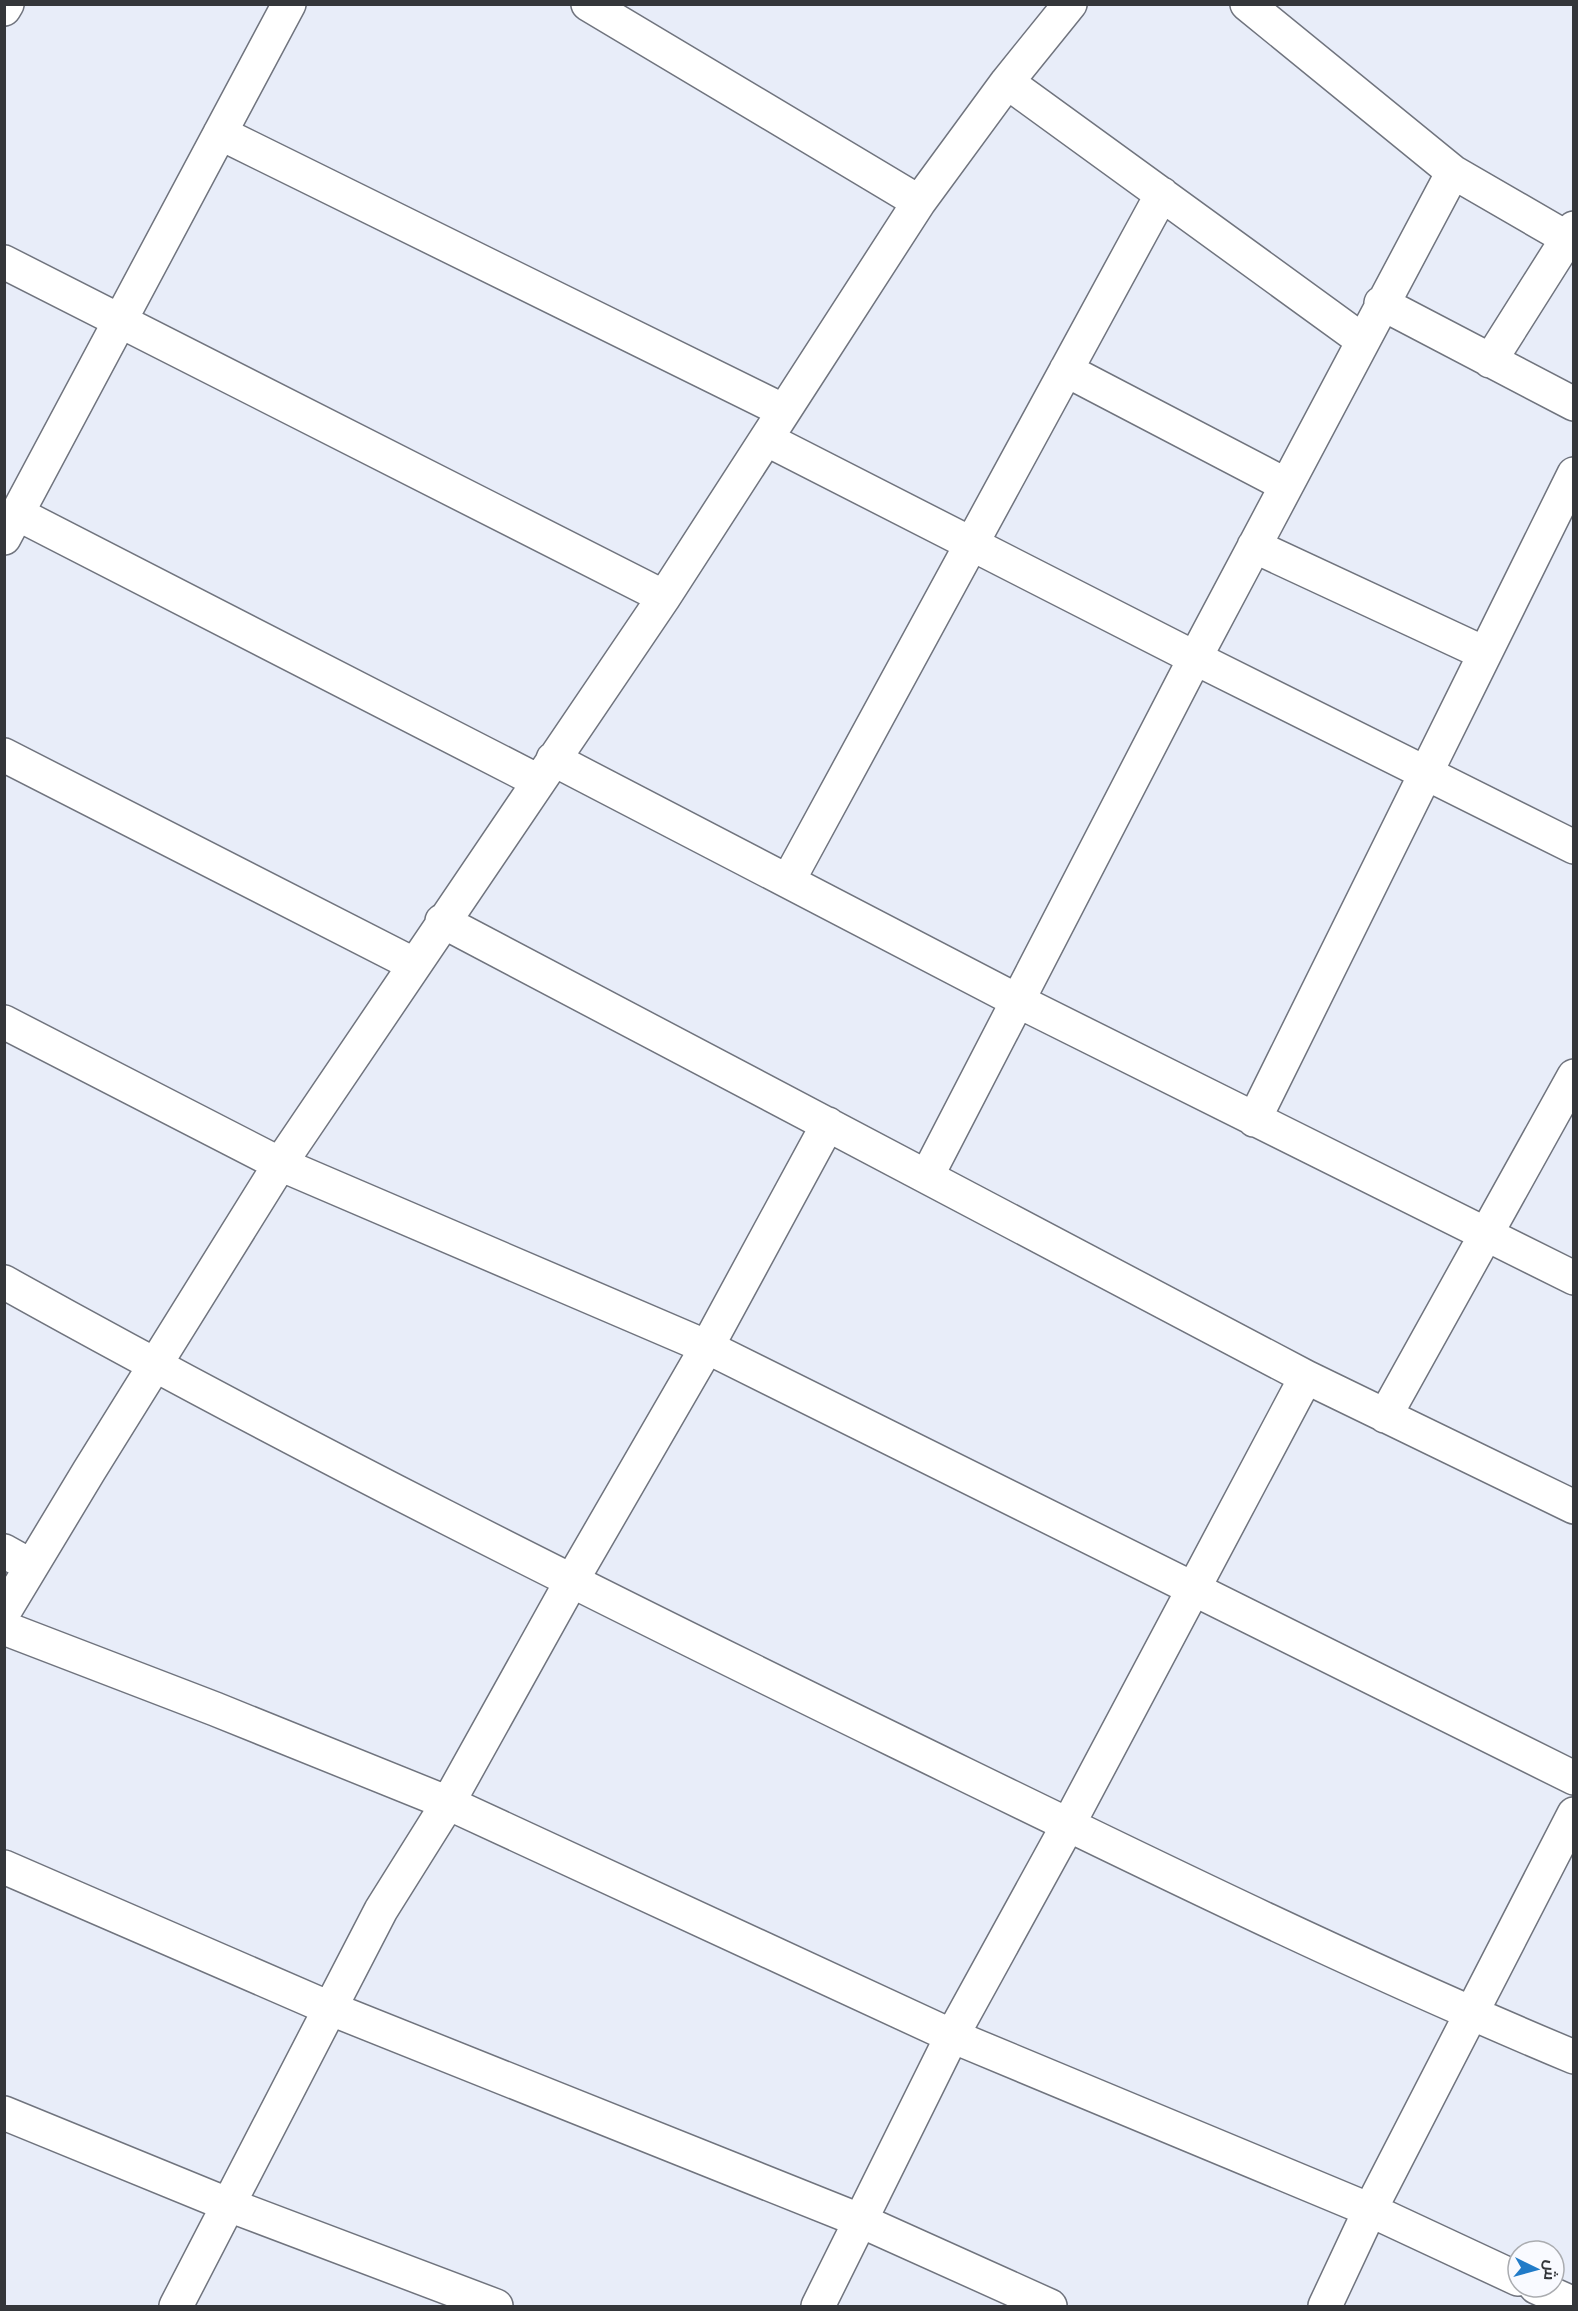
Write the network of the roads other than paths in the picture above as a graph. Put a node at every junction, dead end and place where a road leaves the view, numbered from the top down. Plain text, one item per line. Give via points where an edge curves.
1 (7, 4) edge
2 (289, 4) edge
3 (588, 4) edge
4 (1070, 4) edge
5 (1247, 4) edge
6 (4, 9) edge
7 (1007, 82) junction
8 (220, 133) junction
9 (1453, 172) junction
10 (1162, 195) junction
11 (919, 202) junction
12 (1570, 233) edge
13 (4, 262) edge
14 (1381, 303) junction
15 (121, 321) junction
16 (1362, 340) junction
17 (1490, 361) junction
18 (1066, 370) junction
19 (1574, 404) edge
20 (784, 411) junction
21 (766, 439) junction
22 (1574, 474) edge
23 (1286, 485) junction
24 (11, 526) edge
25 (970, 544) junction
26 (1254, 546) junction
27 (663, 597) junction
28 (1484, 653) junction
29 (1195, 658) junction
30 (4, 755) edge
31 (546, 770) junction
32 (1425, 773) junction
33 (1574, 847) edge
34 (788, 881) junction
35 (442, 921) junction
36 (413, 963) junction
37 (1018, 1001) junction
38 (4, 1022) edge
39 (1574, 1076) edge
40 (1254, 1119) junction
41 (828, 1124) junction
42 (280, 1164) junction
43 (927, 1176) junction
44 (1486, 1234) junction
45 (1574, 1278) edge
46 (4, 1282) edge
47 (707, 1347) junction
48 (155, 1366) junction
49 (1305, 1377) junction
50 (1385, 1416) junction
51 (1574, 1507) edge
52 (18, 1558) edge
53 (571, 1582) junction
54 (1192, 1589) junction
55 (4, 1612) edge
56 (4, 1628) edge
57 (1574, 1778) edge
58 (448, 1803) junction
59 (1574, 1814) edge
60 (1068, 1825) junction
61 (4, 1867) edge
62 (329, 2008) junction
63 (1472, 2015) junction
64 (951, 2036) junction
65 (1574, 2057) edge
66 (4, 2113) edge
67 (230, 2205) junction
68 (1370, 2210) junction
69 (859, 2220) junction
70 (1506, 2273) edge
71 (176, 2307) edge
72 (496, 2307) edge
73 (818, 2307) edge
74 (1050, 2307) edge
75 (1326, 2307) edge

1 - 6 street
2 - 8 street
3 - 11 street
4 - 7 street
5 - 9 street
7 - 10 street
7 - 11 street
8 - 15 street
8 - 20 street
9 - 12 street
9 - 14 street
10 - 16 street
10 - 18 street
11 - 20 street
12 - 17 street
13 - 15 street
14 - 16 street
14 - 17 street
15 - 24 street
15 - 27 street
16 - 23 street
17 - 19 street
18 - 23 street
18 - 25 street
20 - 21 street
21 - 25 street
21 - 27 street
22 - 28 street
23 - 26 street
24 - 31 street
25 - 29 street
25 - 34 street
26 - 28 street
26 - 29 street
27 - 31 street
28 - 32 street
29 - 32 street
29 - 37 street
30 - 36 street
31 - 34 street
31 - 35 street
32 - 33 street
32 - 40 street
34 - 37 street
35 - 36 street
35 - 41 street
36 - 42 street
37 - 40 street
37 - 43 street
38 - 42 street
39 - 44 street
40 - 44 street
41 - 43 street
41 - 47 street
42 - 47 street
42 - 48 street
43 - 49 street
44 - 45 street
44 - 50 street
46 - 48 street
47 - 53 street
47 - 54 street
48 - 52 street
48 - 53 street
49 - 50 street
49 - 54 street
50 - 51 street
52 - 55 street
53 - 58 street
53 - 60 street
54 - 57 street
54 - 60 street
56 - 58 street
58 - 62 street via 381,1910
58 - 64 street
59 - 63 street
60 - 63 street
60 - 64 street
61 - 62 street
62 - 67 street
62 - 69 street
63 - 65 street
63 - 68 street
64 - 68 street
64 - 69 street
66 - 67 street
67 - 71 street
67 - 72 street
68 - 70 street
68 - 75 street
69 - 73 street
69 - 74 street

